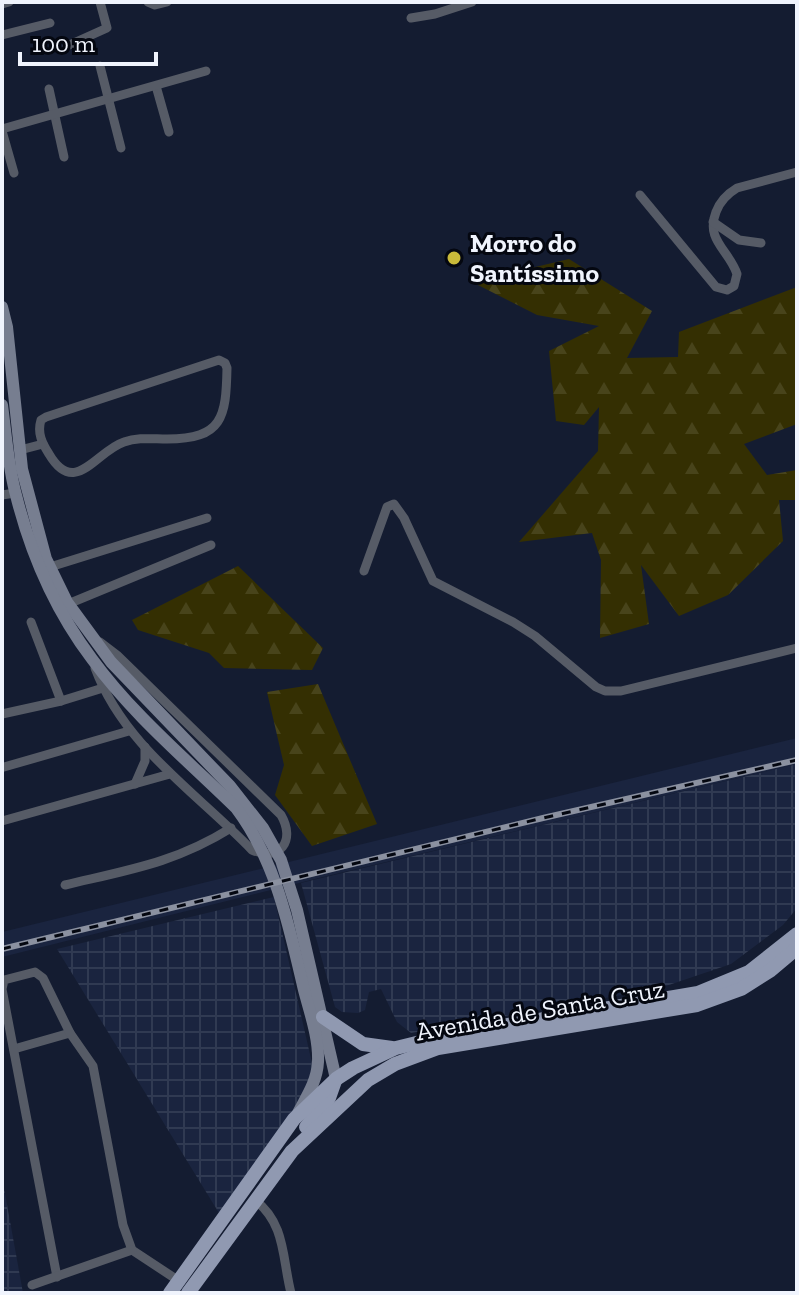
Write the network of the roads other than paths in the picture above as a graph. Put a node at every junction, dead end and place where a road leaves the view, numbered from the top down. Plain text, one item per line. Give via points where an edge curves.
1 (9, 2) edge
2 (100, 2) edge
3 (148, 2) edge
4 (167, 2) edge
5 (472, 2) edge
6 (2, 4) edge
7 (411, 18) dead end
8 (50, 23) dead end
9 (2, 35) edge
10 (67, 46) dead end
11 (100, 66) dead end
12 (206, 71) dead end
13 (156, 86) junction
14 (49, 89) dead end
15 (110, 100) junction
16 (53, 115) junction
17 (2, 130) edge
18 (169, 132) dead end
19 (121, 148) dead end
20 (64, 157) dead end
21 (797, 172) edge
22 (14, 173) dead end
23 (640, 195) dead end
24 (713, 222) junction
25 (761, 243) dead end
26 (2, 307) edge
27 (4, 324) edge
28 (2, 405) edge
29 (4, 431) edge
30 (43, 444) junction
31 (20, 450) junction
32 (8, 494) edge
33 (207, 518) dead end
34 (211, 545) dead end
35 (50, 567) junction
36 (364, 571) dead end
37 (68, 604) junction
38 (31, 622) dead end
39 (92, 637) junction
40 (797, 648) edge
41 (93, 661) junction
42 (103, 688) junction
43 (127, 691) junction
44 (61, 701) junction
45 (2, 714) edge
46 (129, 731) junction
47 (145, 747) junction
48 (4, 767) edge
49 (170, 774) junction
50 (135, 784) junction
51 (2, 821) edge
52 (231, 828) junction
53 (65, 885) dead end
54 (797, 934) edge
55 (797, 948) edge
56 (318, 1013) junction
57 (70, 1033) junction
58 (396, 1048) junction
59 (14, 1049) junction
60 (336, 1079) junction
61 (294, 1119) junction
62 (292, 1151) junction
63 (255, 1200) junction
64 (132, 1250) junction
65 (57, 1277) junction
66 (32, 1285) dead end
67 (179, 1289) edge
68 (291, 1293) edge

1 - 6 street
2 - 10 street via 107,28
3 - 4 street
5 - 7 street
8 - 9 street
11 - 15 street
12 - 13 street
13 - 15 street
13 - 18 street
14 - 16 street
15 - 16 street
15 - 19 street
16 - 17 street
16 - 20 street
17 - 22 street
21 - 24 street via 729,193
23 - 24 street via 716,287 727,290 734,286 736,270 716,241
24 - 25 street via 739,240
26 - 27 main road
27 - 31 main road
28 - 29 main road
29 - 32 main road
30 - 30 street via 57,468 71,473 86,469 122,442 198,436 224,413 225,363 204,363 46,417 39,427
30 - 31 street
31 - 35 main road via 30,506
32 - 41 main road via 45,581
33 - 35 street
34 - 37 street
35 - 37 main road
36 - 40 street via 387,507 394,504 433,581 524,629 605,691
37 - 39 main road
38 - 44 street
39 - 43 main road
39 - 52 street via 117,655 281,815 287,833 279,851 267,854 252,850
41 - 42 street
41 - 43 main road
42 - 44 street
42 - 46 street
43 - 56 main road via 255,834
44 - 45 street
46 - 47 street
46 - 48 street
47 - 49 street
47 - 50 street
49 - 50 street
49 - 52 street
50 - 51 street
52 - 53 street via 164,862
54 - 58 main road, Avenida de Santa Cruz via 749,972 698,993
55 - 62 main road, Avenida de Santa Cruz via 741,989 697,1005 413,1055 368,1080
56 - 58 main road via 363,1044
56 - 60 main road
56 - 61 main road via 317,1070
57 - 59 street
57 - 59 street via 43,978 35,972 6,979 2,989
57 - 64 street via 93,1066
58 - 60 main road, Avenida de Santa Cruz
59 - 65 street
60 - 61 main road, Avenida de Santa Cruz
60 - 62 main road
61 - 67 main road
62 - 63 main road, Avenida de Santa Cruz
63 - 67 main road, Avenida de Santa Cruz
63 - 68 street via 278,1228
64 - 65 street
64 - 67 street
65 - 66 street

